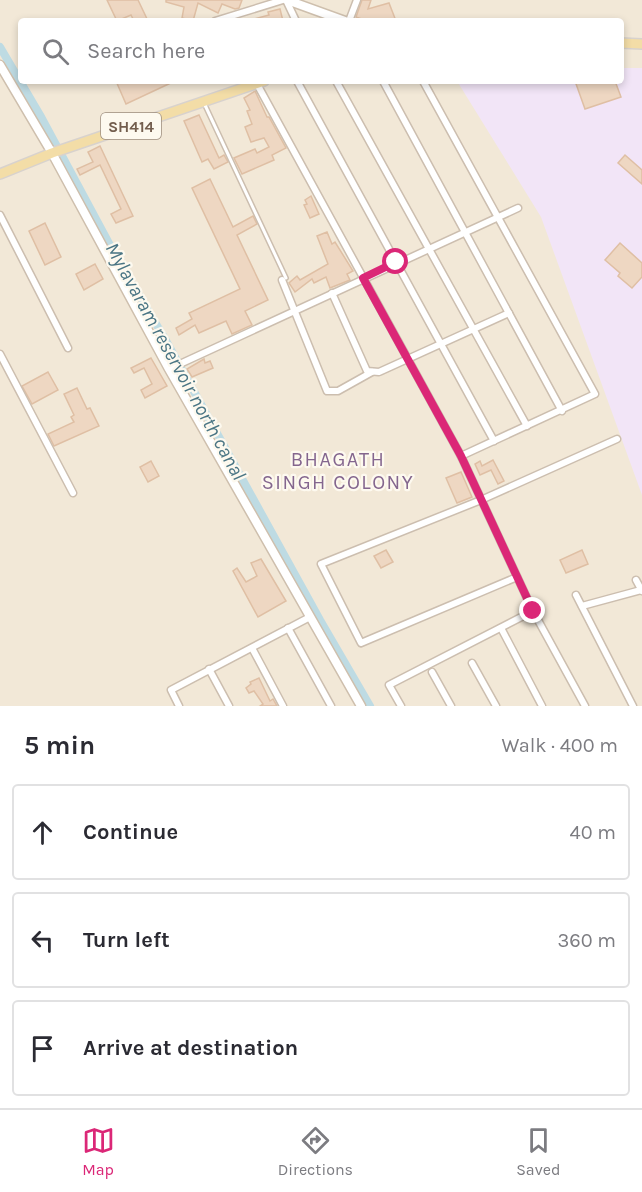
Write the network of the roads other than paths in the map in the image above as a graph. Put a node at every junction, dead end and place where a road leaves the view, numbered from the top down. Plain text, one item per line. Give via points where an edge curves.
1 (285, 0) edge
2 (357, 0) edge
3 (225, 18) edge
4 (294, 18) edge
5 (338, 18) edge
6 (348, 18) edge
7 (624, 43) edge
8 (642, 44) edge
9 (0, 65) edge
10 (254, 84) edge
11 (261, 84) edge
12 (299, 84) edge
13 (338, 84) edge
14 (385, 84) edge
15 (425, 84) edge
16 (203, 102) junction
17 (52, 153) junction
18 (0, 174) edge
19 (518, 208) dead end
20 (0, 215) edge
21 (498, 216) junction
22 (465, 231) junction
23 (428, 248) junction
24 (396, 262) junction
25 (363, 278) junction
26 (284, 279) joint
27 (332, 293) junction
28 (294, 311) junction
29 (509, 313) junction
30 (473, 330) junction
31 (441, 344) junction
32 (68, 348) dead end
33 (0, 354) edge
34 (408, 359) junction
35 (169, 369) junction
36 (372, 372) junction
37 (562, 411) junction
38 (527, 426) junction
39 (617, 439) dead end
40 (494, 441) junction
41 (461, 456) junction
42 (73, 493) dead end
43 (482, 500) junction
44 (517, 577) junction
45 (636, 580) dead end
46 (642, 590) edge
47 (576, 595) dead end
48 (582, 606) junction
49 (533, 611) junction
50 (310, 617) junction
51 (288, 628) junction
52 (501, 628) junction
53 (252, 648) junction
54 (472, 663) dead end
55 (209, 669) junction
56 (432, 672) dead end
57 (179, 706) edge
58 (229, 706) edge
59 (283, 706) edge
60 (331, 706) edge
61 (361, 706) edge
62 (401, 706) edge
63 (451, 706) edge
64 (496, 706) edge
65 (542, 706) edge
66 (585, 706) edge
67 (633, 706) edge

1 - 3 street
1 - 4 street
1 - 5 main road
2 - 6 street
7 - 8 main road
9 - 17 main road
10 - 16 main road, SH414
11 - 25 street
12 - 24 street
13 - 23 street
14 - 22 street
15 - 21 street
16 - 17 main road, SH414
16 - 26 lane
17 - 18 main road, SH414
17 - 35 main road
19 - 21 street
20 - 32 street
21 - 22 street
21 - 37 street via 595,394
22 - 23 street
22 - 29 street
23 - 24 street
23 - 30 street
24 - 25 street
24 - 31 street
25 - 27 street
25 - 34 street
26 - 28 street
27 - 28 street
27 - 36 street via 359,356 367,371
28 - 35 street
28 - 36 street via 327,391 338,391
29 - 30 street
29 - 37 street
30 - 31 street
30 - 38 street
31 - 34 street
31 - 40 street
33 - 42 street
34 - 36 street
34 - 41 street
35 - 50 main road
37 - 38 street
38 - 40 street
39 - 43 street
40 - 41 street
41 - 43 street
43 - 44 street
43 - 44 street via 321,564 361,643
44 - 49 street
45 - 46 street
46 - 48 street
47 - 48 street
48 - 67 street
49 - 52 street
49 - 66 street
50 - 51 street
50 - 61 main road
51 - 53 street
51 - 60 street
52 - 62 street via 389,685
52 - 65 street
53 - 55 street
53 - 59 street
54 - 64 street
55 - 57 street via 171,690
55 - 58 street
56 - 63 street

